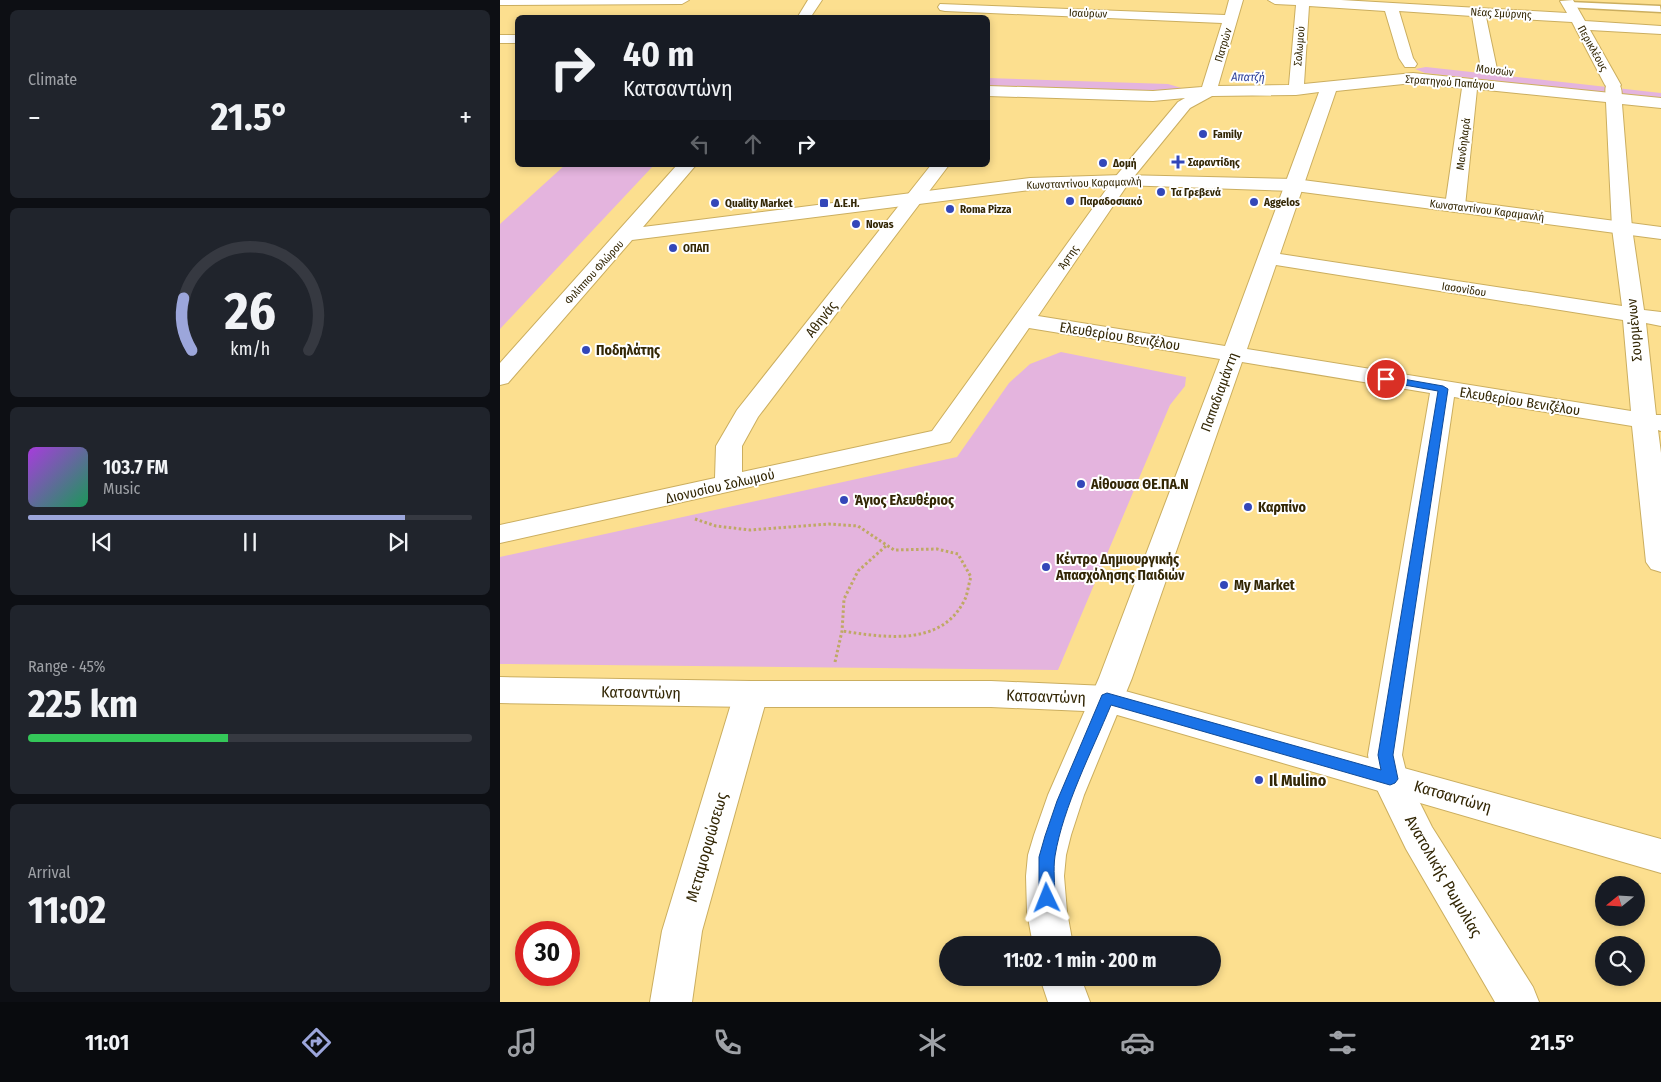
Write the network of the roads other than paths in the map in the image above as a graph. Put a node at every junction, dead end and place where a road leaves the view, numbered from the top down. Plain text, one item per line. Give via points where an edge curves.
1 (682, 0) edge
2 (815, 0) edge
3 (1275, 0) edge
4 (500, 1) edge
5 (1233, 1) edge
6 (1303, 1) junction
7 (1391, 7) junction
8 (944, 8) edge
9 (1660, 9) edge
10 (673, 12) dead end
11 (1478, 12) junction
12 (1573, 12) edge
13 (805, 15) edge
14 (1231, 19) junction
15 (1661, 30) edge
16 (500, 39) edge
17 (515, 40) edge
18 (1428, 63) dead end
19 (1410, 64) junction
20 (1508, 71) dead end
21 (1478, 73) junction
22 (990, 79) edge
23 (1096, 79) dead end
24 (1162, 80) dead end
25 (1584, 80) dead end
26 (1331, 86) junction
27 (1661, 88) edge
28 (998, 89) edge
29 (1613, 89) junction
30 (1209, 90) junction
31 (1296, 90) junction
32 (1661, 103) edge
33 (685, 167) edge
34 (938, 167) edge
35 (1122, 180) junction
36 (1295, 185) junction
37 (914, 198) junction
38 (1455, 206) junction
39 (1622, 228) junction
40 (1661, 232) edge
41 (627, 235) junction
42 (1268, 258) junction
43 (1632, 314) junction
44 (1661, 319) edge
45 (1023, 320) junction
46 (1232, 354) junction
47 (500, 378) edge
48 (1443, 389) junction
49 (1652, 422) edge
50 (941, 437) joint
51 (728, 484) junction
52 (500, 534) edge
53 (1661, 562) edge
54 (500, 690) edge
55 (751, 694) junction
56 (1107, 698) junction
57 (1390, 779) junction
58 (1661, 856) edge
59 (1051, 936) edge
60 (1063, 986) edge
61 (671, 1002) edge
62 (1068, 1002) edge
63 (1518, 1002) edge

1 - 4 street
1 - 10 street
2 - 13 street
3 - 6 street, Νέας Σμύρνης
5 - 14 street, Πατρών
6 - 7 street, Νέας Σμύρνης
6 - 31 street, Σολωμού
7 - 11 street, Νέας Σμύρνης
7 - 19 street
8 - 14 street, Ισαύρων
9 - 12 lane
11 - 12 street, Νέας Σμύρνης
11 - 21 street, Μανδηλαρά
12 - 15 street, Νέας Σμύρνης
12 - 29 street, Περικλέους
14 - 30 street, Πατρών
16 - 17 street
18 - 19 street
19 - 26 street
20 - 21 street, Μουσών
21 - 26 street, Στρατηγού Παπάγου
21 - 29 street, Στρατηγού Παπάγου
21 - 38 street, Μανδηλαρά
22 - 28 street, Στρατηγού Παπάγου
23 - 28 street, Στρατηγού Παπάγου
24 - 30 street, Στρατηγού Παπάγου
25 - 29 street
26 - 31 street, Στρατηγού Παπάγου
26 - 36 street, Παπαδιαμάντη
27 - 29 street
28 - 30 street, Στρατηγού Παπάγου via 1153,96
29 - 32 street, Στρατηγού Παπάγου
29 - 39 street, Σουρμένων
30 - 31 street, Στρατηγού Παπάγου
30 - 35 street, Άρτης via 1184,104
33 - 41 street, Φιλίππου Φλώρου
34 - 37 street, Αθηνάς
35 - 36 street, Κωνσταντίνου Καραμανλή
35 - 37 street, Κωνσταντίνου Καραμανλή via 1030,184
35 - 45 street, Άρτης
36 - 38 street, Κωνσταντίνου Καραμανλή
36 - 42 street, Παπαδιαμάντη
37 - 41 street, Κωνσταντίνου Καραμανλή
37 - 51 street, Αθηνάς via 746,415 728,446
38 - 39 street, Κωνσταντίνου Καραμανλή
39 - 40 street, Κωνσταντίνου Καραμανλή
39 - 43 street, Σουρμένων
41 - 47 street, Φιλίππου Φλώρου
42 - 43 street, Ιασoνίδου
42 - 46 street, Παπαδιαμάντη
43 - 44 street, Ιασoνίδου
43 - 49 street, Σουρμένων
45 - 46 street, Ελευθερίου Βενιζέλου
45 - 50 street, Άρτης
46 - 48 street, Ελευθερίου Βενιζέλου
46 - 56 street, Παπαδιαμάντη
48 - 49 street, Ελευθερίου Βενιζέλου
48 - 57 street, Ανατολικής Ρωμυλίας via 1385,755
49 - 53 street, Σουρμένων
50 - 51 street, Διονυσίου Σολωμού
51 - 52 street, Διονυσίου Σολωμού
54 - 55 street, Κατσαντώνη
55 - 56 street, Κατσαντώνη via 991,694
55 - 61 street, Μεταμορφώσεως via 682,931
56 - 57 street, Κατσαντώνη
56 - 59 street, Παπαδιαμάντη via 1064,801 1047,857
57 - 58 street, Κατσαντώνη
57 - 63 street, Ανατολικής Ρωμυλίας via 1419,838
60 - 62 street

